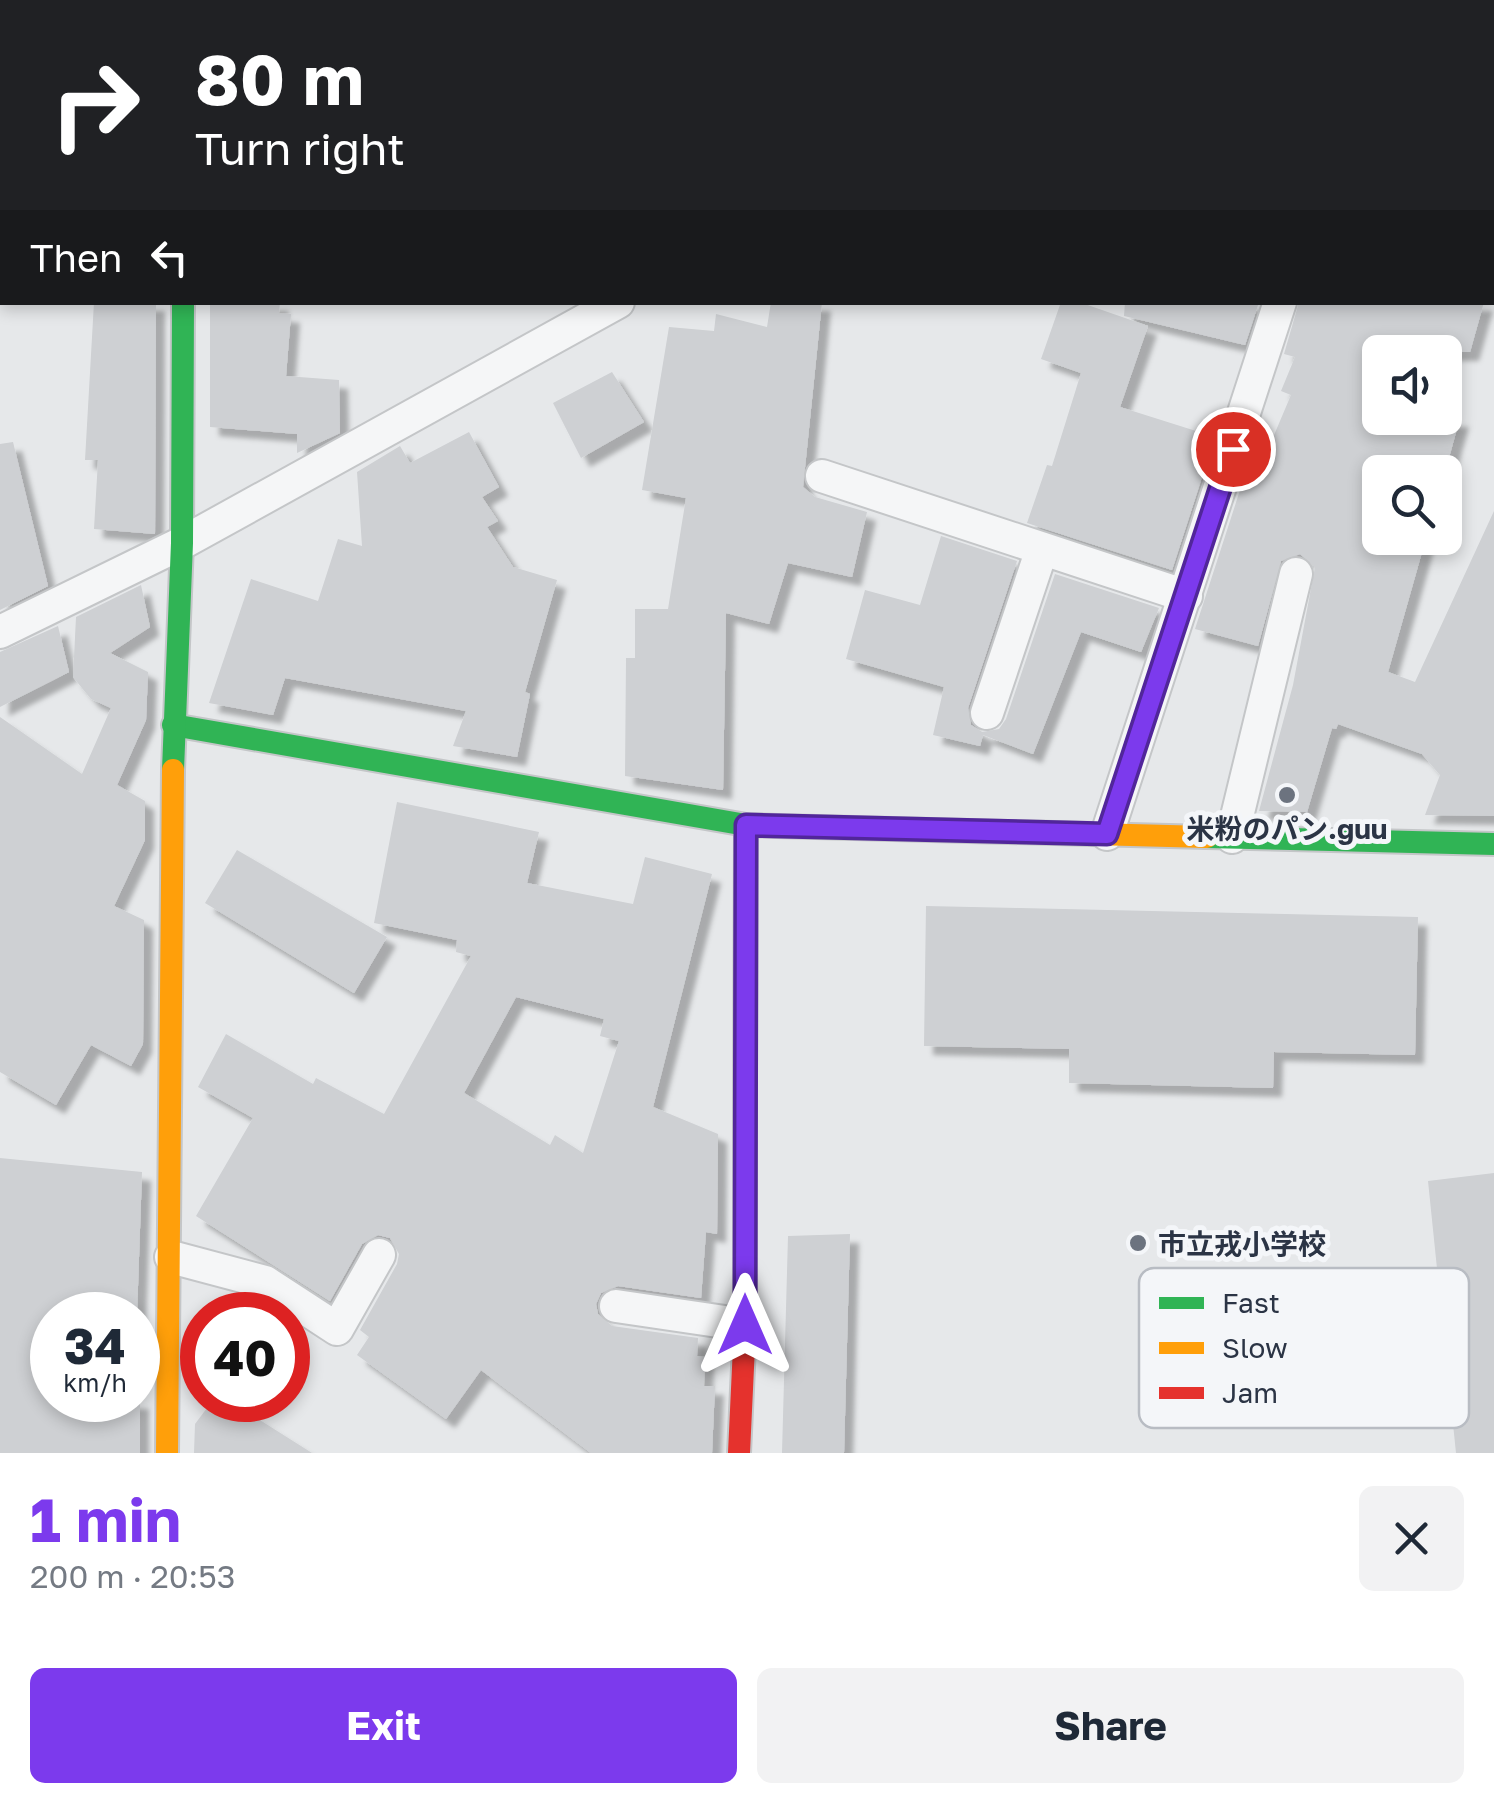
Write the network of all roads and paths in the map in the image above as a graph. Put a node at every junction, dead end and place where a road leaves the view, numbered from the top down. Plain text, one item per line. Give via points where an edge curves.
1 (183, 305) edge
2 (613, 305) edge
3 (1279, 305) edge
4 (822, 476) dead end
5 (182, 543) junction
6 (1042, 548) junction
7 (1296, 574) dead end
8 (1186, 596) junction
9 (0, 632) edge
10 (988, 713) dead end
11 (173, 725) junction
12 (746, 825) junction
13 (1107, 834) junction
14 (1232, 838) junction
15 (1494, 844) edge
16 (379, 1255) dead end
17 (171, 1257) junction
18 (616, 1306) dead end
19 (745, 1325) junction
20 (167, 1453) edge
21 (739, 1453) edge

1 - 5 street
2 - 5 street
3 - 8 street
4 - 6 street
5 - 9 street
5 - 11 street
6 - 8 street
6 - 10 street
7 - 14 street
8 - 13 street
11 - 12 street
11 - 17 street
12 - 13 street
12 - 19 street
13 - 14 street
14 - 15 street
16 - 17 street via 337,1328 265,1282
17 - 20 street
18 - 19 street
19 - 21 street

